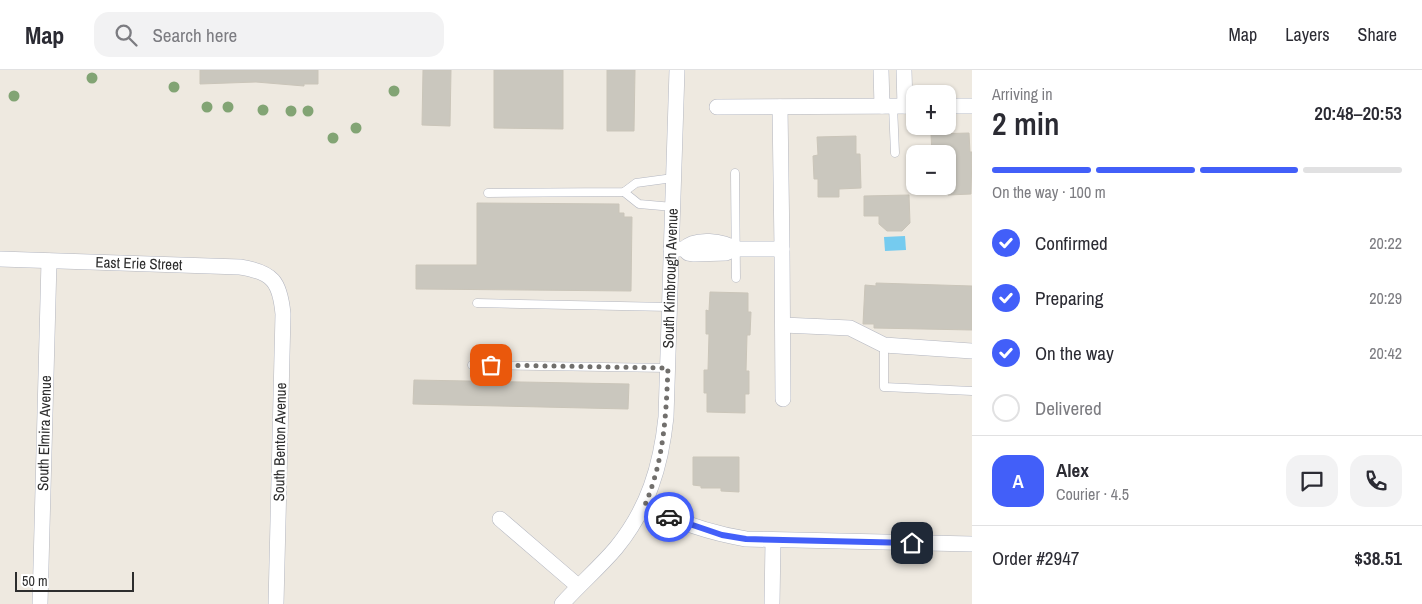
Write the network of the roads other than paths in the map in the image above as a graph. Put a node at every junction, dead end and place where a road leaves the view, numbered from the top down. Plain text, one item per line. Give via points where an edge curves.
1 (676, 70) edge
2 (881, 70) edge
3 (904, 70) edge
4 (899, 106) edge
5 (956, 106) edge
6 (972, 106) edge
7 (780, 107) junction
8 (717, 108) dead end
9 (894, 153) dead end
10 (735, 173) dead end
11 (673, 178) junction
12 (624, 192) junction
13 (488, 193) dead end
14 (672, 207) junction
15 (678, 249) junction
16 (735, 249) junction
17 (782, 249) junction
18 (0, 259) edge
19 (49, 261) junction
20 (736, 278) dead end
21 (275, 280) joint
22 (478, 303) dead end
23 (670, 307) junction
24 (783, 325) junction
25 (884, 345) junction
26 (972, 351) edge
27 (472, 365) dead end
28 (668, 368) junction
29 (972, 391) edge
30 (783, 399) dead end
31 (645, 505) junction
32 (500, 519) dead end
33 (773, 540) junction
34 (972, 544) edge
35 (578, 586) junction
36 (40, 604) edge
37 (276, 604) edge
38 (562, 604) edge
39 (772, 604) edge

1 - 11 street, South Kimbrough Avenue
2 - 4 street
3 - 4 street
4 - 7 street
4 - 9 lane
5 - 6 street
7 - 8 street
7 - 17 street
10 - 16 lane
11 - 12 lane via 636,183
11 - 14 street, South Kimbrough Avenue
12 - 13 lane
12 - 14 lane via 639,204
14 - 15 street, South Kimbrough Avenue
15 - 16 street via 694,254 726,253
15 - 23 street, South Kimbrough Avenue
16 - 17 street
16 - 20 lane
17 - 24 street
18 - 19 street, East Erie Street
19 - 21 street, East Erie Street via 240,267 258,270
19 - 36 street, South Elmira Avenue
21 - 37 street, South Benton Avenue via 283,314
22 - 23 lane
23 - 28 street, South Kimbrough Avenue
24 - 25 street via 850,328
24 - 30 street
25 - 26 street
25 - 29 lane via 884,387
27 - 28 lane
28 - 31 street, South Kimbrough Avenue via 664,439
31 - 33 street via 672,519 722,535
31 - 35 street, South Kimbrough Avenue via 615,549
32 - 35 street
33 - 34 street
33 - 39 street
35 - 38 street, South Kimbrough Avenue

